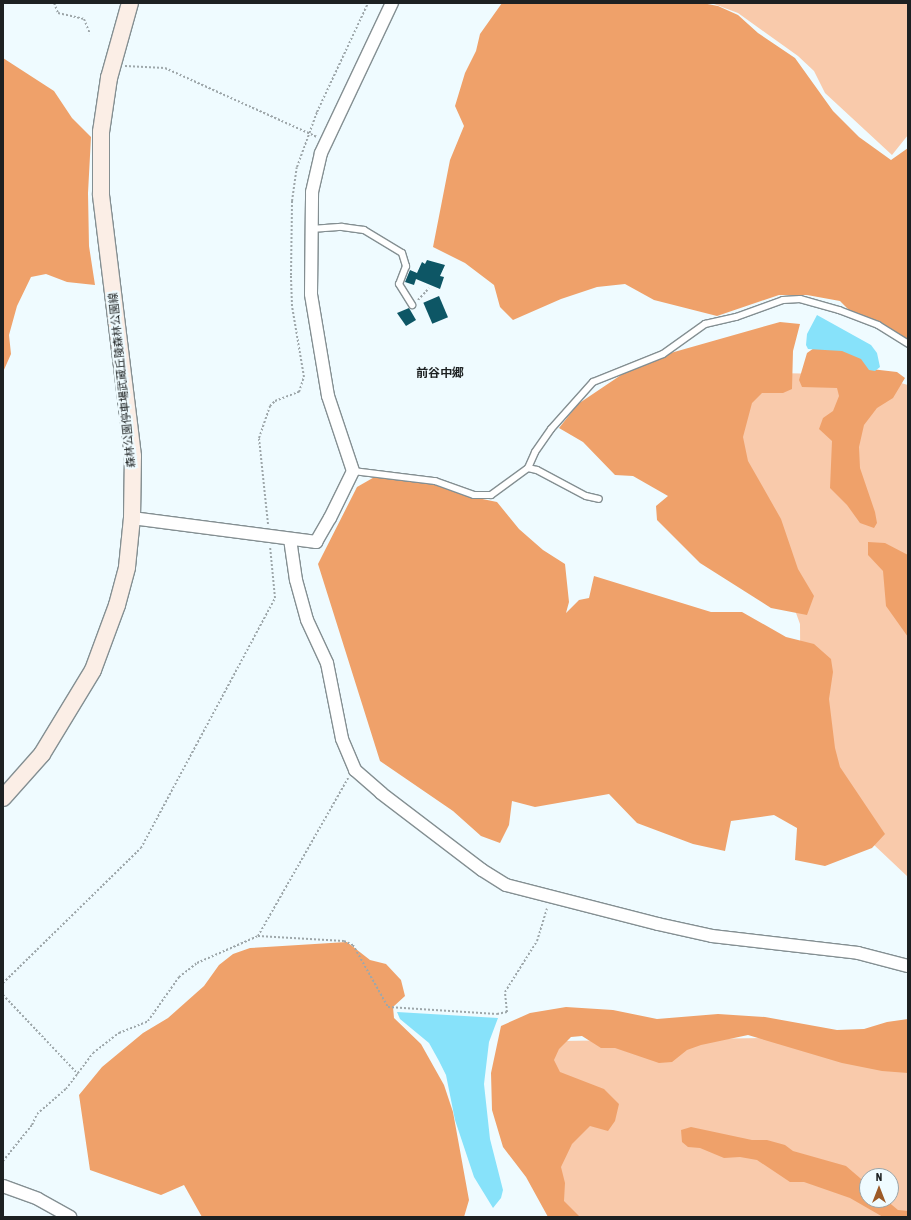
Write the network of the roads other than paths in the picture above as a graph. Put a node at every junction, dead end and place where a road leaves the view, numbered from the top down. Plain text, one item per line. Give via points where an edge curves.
1 (130, 3) edge
2 (392, 3) edge
3 (311, 230) junction
4 (412, 305) road end
5 (908, 344) edge
6 (528, 468) junction
7 (353, 471) junction
8 (599, 499) dead end
9 (132, 518) junction
10 (290, 539) junction
11 (3, 798) edge
12 (908, 966) edge
13 (3, 1186) edge
14 (70, 1217) edge

1 - 9 main road, 森林公園停車場武蔵丘陵森林公園線 via 112,63 101,132 101,194 133,456
2 - 3 street via 326,142 312,192
3 - 4 lane via 342,227 364,230 402,253 406,266 399,284
3 - 7 street via 311,294 328,396
5 - 6 lane via 878,325 834,308 800,299 783,300 736,317 705,324 662,354 594,382 551,430 535,452
6 - 7 lane via 499,492 483,496 462,492 435,481
6 - 8 lane via 537,470 586,496
7 - 10 street via 316,542
9 - 10 street
9 - 11 main road, 森林公園停車場武蔵丘陵森林公園線 via 127,567 93,670 42,754
10 - 12 street via 296,580 307,620 327,663 342,739 355,770 482,870 506,885 712,936 858,953
13 - 14 street via 38,1199

